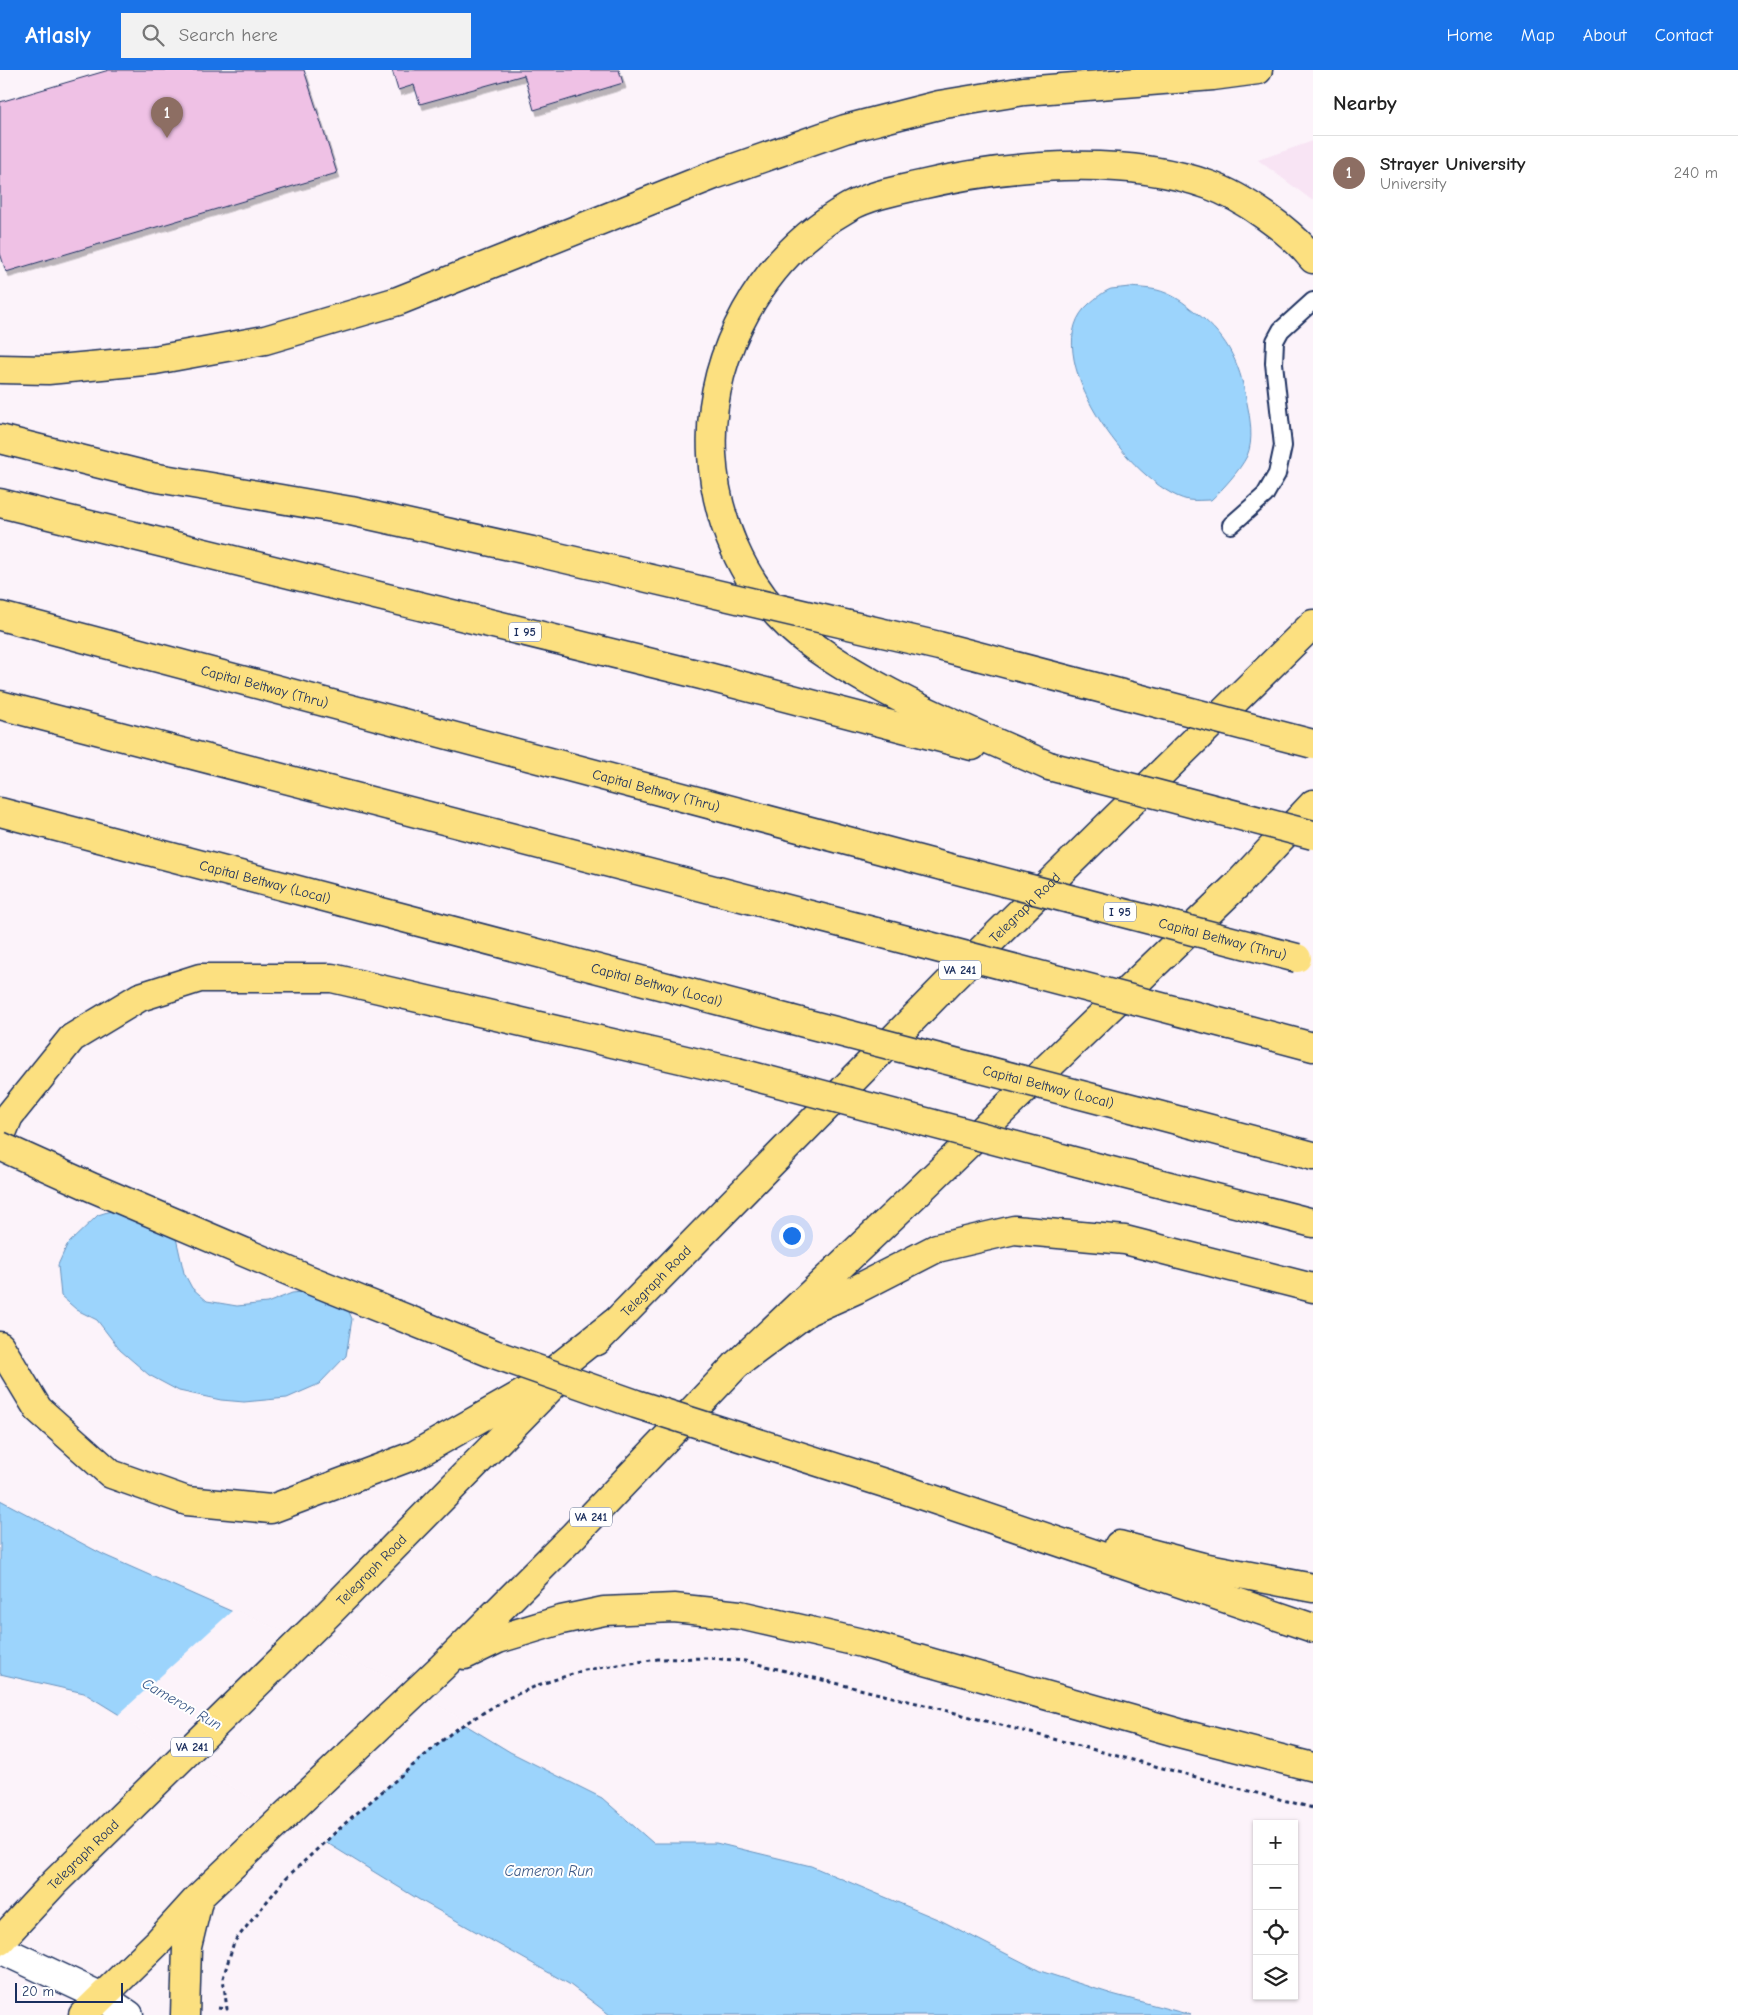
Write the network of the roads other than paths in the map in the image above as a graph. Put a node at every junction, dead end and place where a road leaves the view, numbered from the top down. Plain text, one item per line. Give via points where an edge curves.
1 (1258, 70) edge
2 (1313, 259) edge
3 (1313, 301) edge
4 (0, 368) edge
5 (0, 439) edge
6 (0, 503) edge
7 (1231, 525) dead end
8 (0, 616) edge
9 (1313, 624) edge
10 (0, 705) edge
11 (1313, 744) edge
12 (1049, 766) junction
13 (1313, 804) edge
14 (0, 812) edge
15 (1313, 835) edge
16 (1305, 961) edge
17 (1313, 1047) edge
18 (0, 1138) edge
19 (0, 1146) edge
20 (1313, 1156) edge
21 (1313, 1223) edge
22 (1313, 1288) edge
23 (614, 1323) junction
24 (0, 1346) edge
25 (736, 1364) junction
26 (900, 1488) junction
27 (1313, 1588) edge
28 (1313, 1628) edge
29 (442, 1668) junction
30 (1313, 1767) edge
31 (199, 1897) junction
32 (0, 1941) edge
33 (0, 1950) edge
34 (92, 2006) edge
35 (129, 2015) edge
36 (185, 2015) edge

1 - 4 main road via 1024,91 939,105 836,132 714,175 398,300 265,340 155,360 48,370
2 - 12 main road via 1278,225 1211,186 1133,169 1017,168 949,178 850,206 810,234 778,264 757,290 728,348 713,417 712,444 713,480 723,519 736,553 761,594 791,628 851,670 908,702
3 - 7 lane via 1281,330 1275,341 1274,363 1283,446 1277,474 1265,495
5 - 11 main road, bridge via 152,477 351,512 532,551 939,646
6 - 12 main road, I 95 via 701,674
8 - 16 main road, Capital Beltway (Thru) / I 95, bridge
9 - 23 main road, Telegraph Road / VA 241 via 946,985
10 - 17 main road, bridge
12 - 15 main road, I 95, bridge
13 - 25 main road, VA 241 via 1222,899
14 - 20 main road, Capital Beltway (Local), bridge
18 - 21 main road, bridge via 9,1116 72,1038 140,997 200,978 332,978 737,1072
19 - 26 main road, bridge via 305,1278 494,1354 636,1404
22 - 25 main road via 1125,1240 1014,1230 937,1248 808,1311
23 - 24 main road via 531,1389 415,1455 271,1509 187,1501 111,1474 38,1409
23 - 32 main road, Telegraph Road / VA 241 via 330,1613
25 - 29 main road, VA 241
26 - 27 main road via 1203,1567
26 - 28 main road
29 - 30 main road via 498,1639 604,1611 674,1608 740,1615 862,1643 1179,1733
29 - 31 main road, VA 241
31 - 34 main road, VA 241
31 - 36 main road via 187,1947
33 - 34 main road
34 - 35 main road

